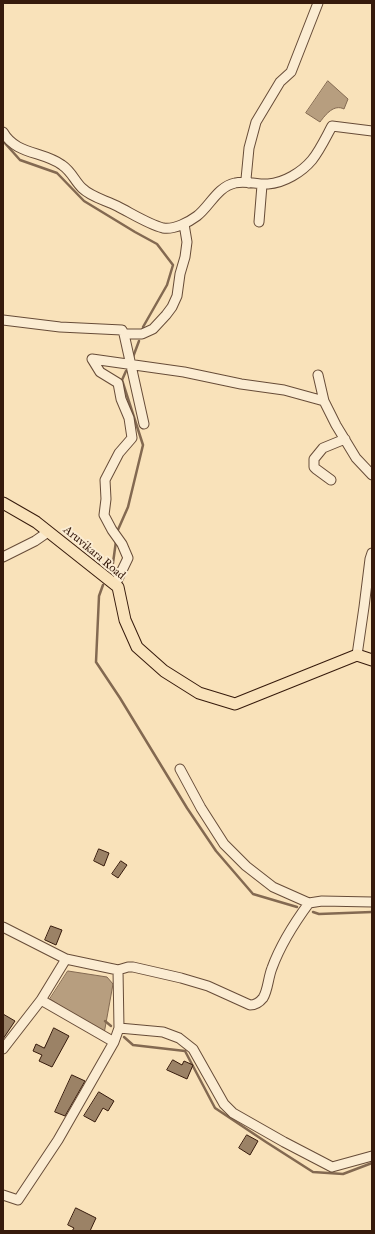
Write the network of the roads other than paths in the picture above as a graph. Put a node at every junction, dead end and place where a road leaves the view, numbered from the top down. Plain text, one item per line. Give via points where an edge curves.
1 (318, 3) edge
2 (372, 130) edge
3 (3, 132) edge
4 (249, 183) junction
5 (262, 185) junction
6 (259, 222) dead end
7 (184, 224) junction
8 (3, 320) edge
9 (124, 334) junction
10 (131, 364) junction
11 (318, 375) dead end
12 (324, 401) junction
13 (144, 424) dead end
14 (345, 439) junction
15 (372, 475) edge
16 (331, 480) dead end
17 (3, 503) edge
18 (48, 532) junction
19 (372, 553) edge
20 (3, 557) edge
21 (370, 570) edge
22 (116, 585) junction
23 (356, 655) junction
24 (372, 660) edge
25 (180, 768) dead end
26 (372, 902) edge
27 (310, 903) junction
28 (3, 927) edge
29 (66, 959) junction
30 (118, 970) junction
31 (41, 1000) junction
32 (119, 1028) junction
33 (114, 1042) junction
34 (3, 1049) edge
35 (372, 1156) edge
36 (3, 1195) edge

1 - 4 street via 292,72 280,82 256,122 249,148 246,180
2 - 5 street via 332,126 312,160 296,174 276,184
3 - 7 street via 17,147 61,164 71,171 82,188 95,197 163,228
4 - 5 street
4 - 7 street via 236,182 227,187 215,195 198,216
5 - 6 street
7 - 9 street via 187,242 185,256 177,296 172,307 153,329 142,334
8 - 9 street via 60,327 120,330
9 - 10 street
10 - 12 street via 284,390
10 - 13 street
10 - 22 street via 92,359 100,372 118,383 129,418 132,438 119,452 105,480 104,515 128,558
11 - 12 street
12 - 14 street
14 - 15 street via 356,458
14 - 16 street via 323,448 314,459 314,467
17 - 18 main road, Aruvikara Road
18 - 20 street
18 - 22 main road, Aruvikara Road
19 - 21 street
21 - 23 street
22 - 23 main road, Aruvikara Road via 125,620 137,647 164,671 199,693 235,704
23 - 24 main road
25 - 27 street via 224,844 246,866 274,887
26 - 27 street
27 - 30 street via 279,950 262,1000 254,1005 181,978 132,967
28 - 29 street
29 - 30 street
29 - 31 street
30 - 32 street
31 - 33 street
31 - 34 street
32 - 33 street
32 - 35 street via 163,1032 179,1038 193,1049 224,1104 233,1112 332,1167
33 - 36 street via 58,1140 18,1200

